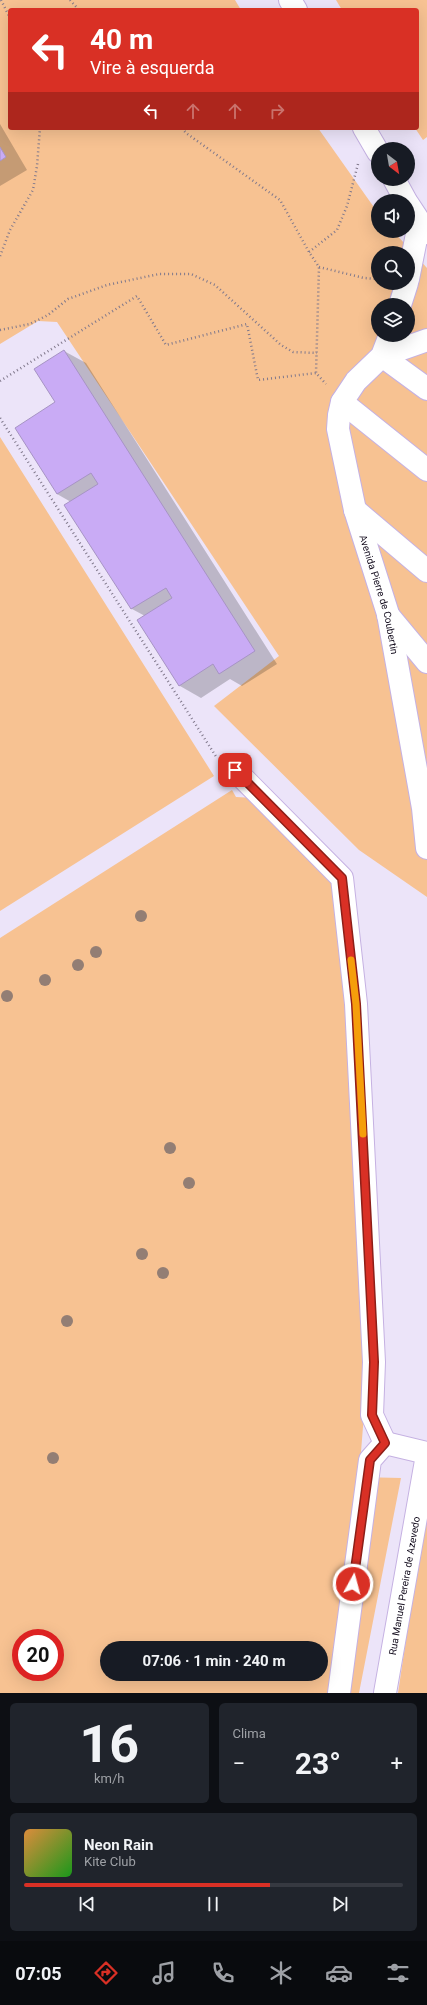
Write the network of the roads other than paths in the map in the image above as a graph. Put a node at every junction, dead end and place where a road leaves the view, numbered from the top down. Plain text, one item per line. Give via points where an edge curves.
1 (415, 215) edge
2 (423, 228) edge
3 (415, 255) edge
4 (427, 340) edge
5 (387, 342) edge
6 (382, 356) junction
7 (427, 389) edge
8 (342, 402) junction
9 (427, 470) edge
10 (355, 510) junction
11 (427, 571) edge
12 (388, 614) junction
13 (427, 662) edge
14 (235, 770) road end
15 (427, 848) edge
16 (385, 1443) junction
17 (427, 1454) edge
18 (339, 1693) edge
19 (385, 1693) edge

1 - 2 street
2 - 3 street
4 - 6 street, Avenida Pierre de Coubertin
5 - 6 street, Avenida Pierre de Coubertin
6 - 7 street
6 - 8 street, Avenida Pierre de Coubertin via 356,382
8 - 9 street
8 - 10 street, Avenida Pierre de Coubertin via 338,429
10 - 11 street
10 - 12 street, Avenida Pierre de Coubertin
12 - 13 street
12 - 15 street, Avenida Pierre de Coubertin via 423,808
14 - 16 street via 342,878 356,1004 374,1362 372,1415
16 - 17 street
16 - 18 street via 370,1460
17 - 19 street, Rua Manuel Pereira de Azevedo

